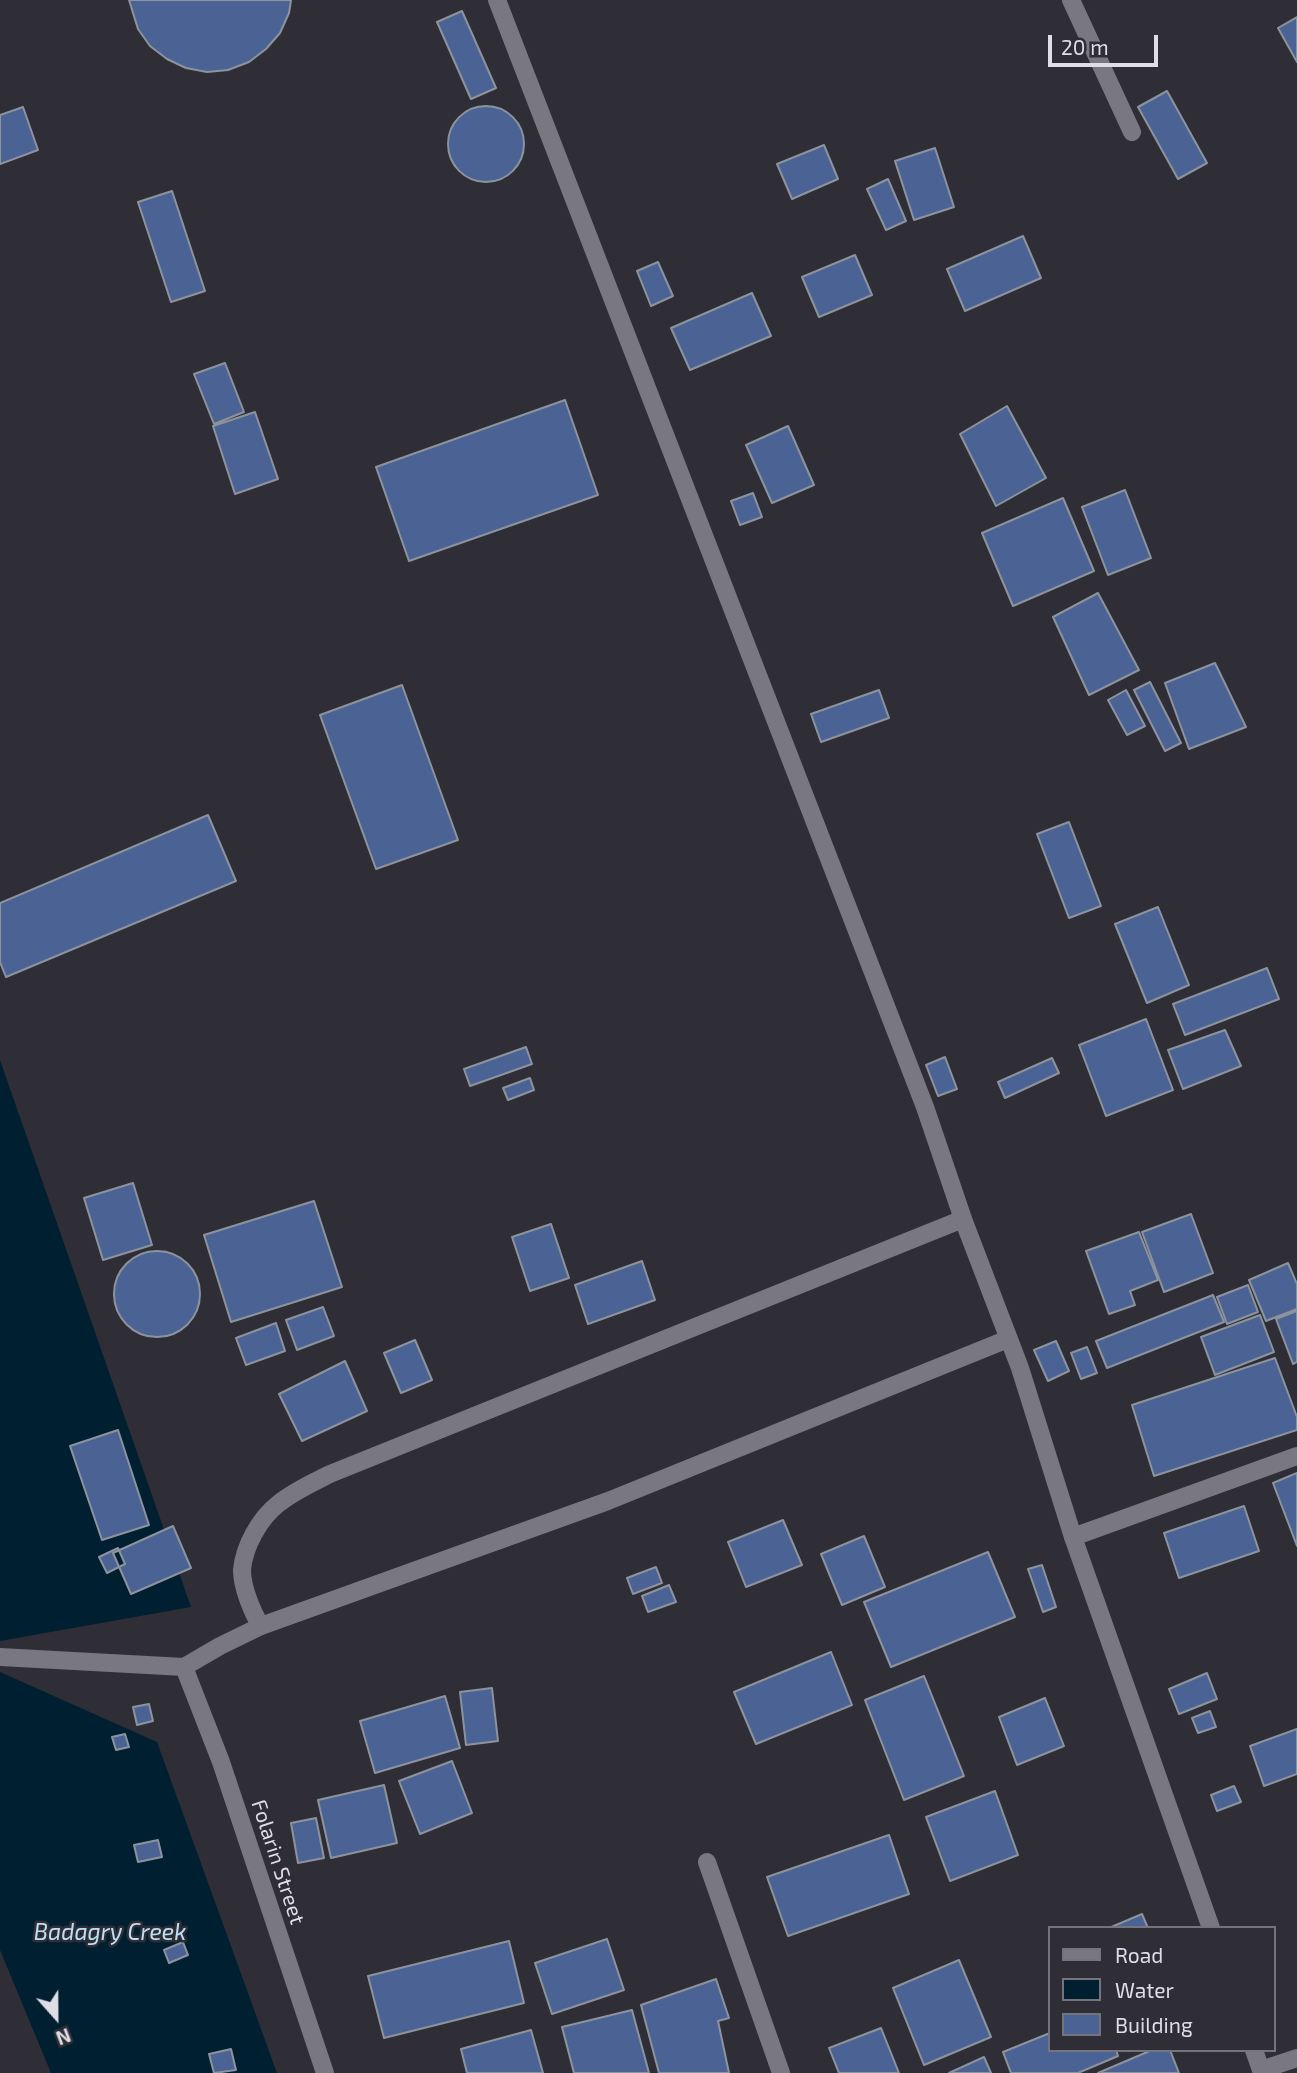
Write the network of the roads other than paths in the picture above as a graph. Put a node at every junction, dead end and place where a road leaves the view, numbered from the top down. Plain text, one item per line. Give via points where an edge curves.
1 (497, 0) edge
2 (1071, 0) edge
3 (1132, 132) dead end
4 (963, 1219) junction
5 (1008, 1339) junction
6 (1297, 1456) edge
7 (1073, 1537) junction
8 (261, 1626) junction
9 (0, 1657) edge
10 (184, 1667) junction
11 (707, 1862) dead end
12 (1210, 1926) edge
13 (1255, 2052) edge
14 (1297, 2058) edge
15 (1261, 2071) edge
16 (326, 2073) edge
17 (781, 2073) edge

1 - 4 street via 925,1107
2 - 3 street
4 - 5 street
4 - 8 street via 300,1489 267,1514 251,1538 242,1570 251,1611
5 - 7 street
5 - 8 street via 608,1501
6 - 7 street
7 - 12 street
8 - 10 street
9 - 10 street
10 - 16 street, Folarin Street
11 - 17 street
13 - 15 street
14 - 15 street

